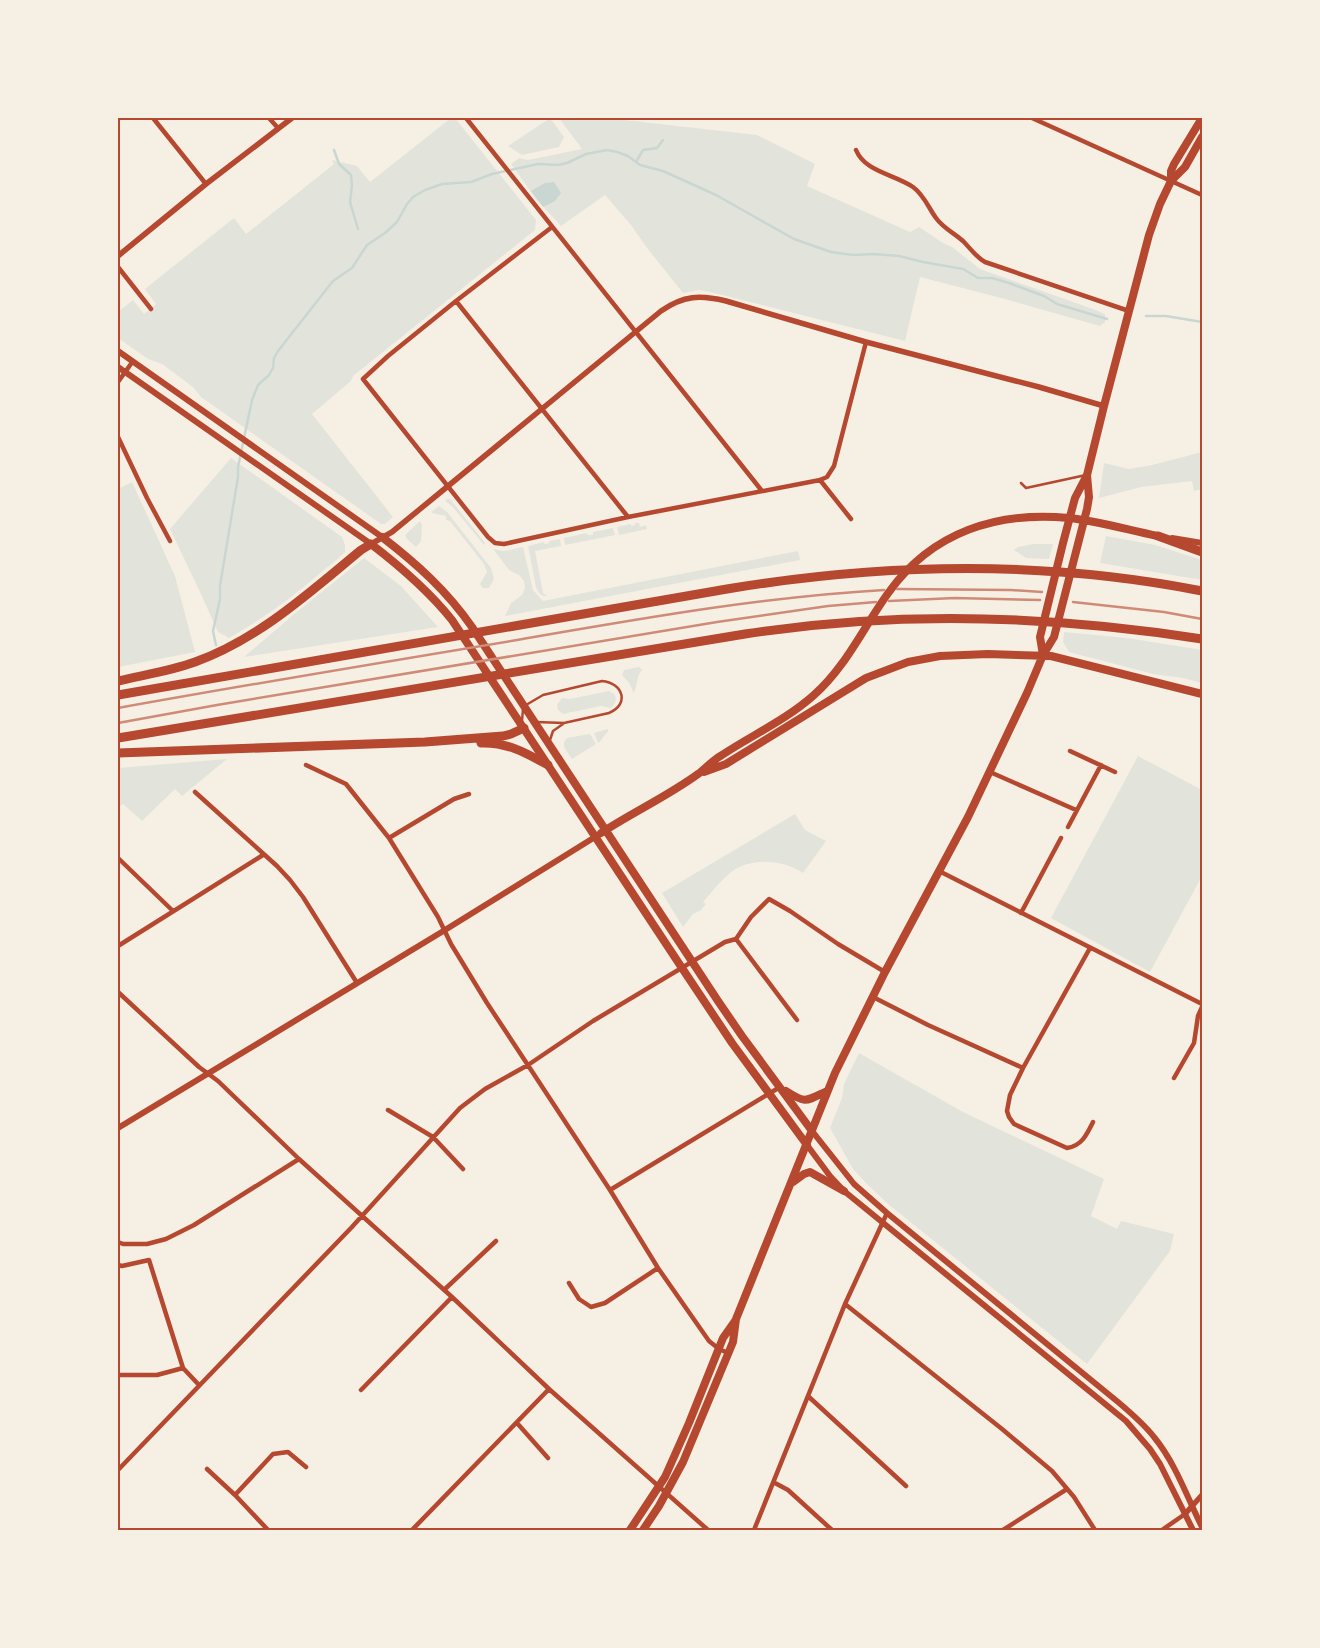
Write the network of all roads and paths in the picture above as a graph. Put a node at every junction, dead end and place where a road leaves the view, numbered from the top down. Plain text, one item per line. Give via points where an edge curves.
1 (153, 118) edge
2 (269, 118) edge
3 (292, 118) edge
4 (466, 118) edge
5 (1032, 118) edge
6 (1202, 118) edge
7 (278, 128) junction
8 (1191, 136) junction
9 (1201, 139) edge
10 (856, 150) dead end
11 (1171, 181) junction
12 (206, 184) junction
13 (1202, 195) edge
14 (552, 227) junction
15 (118, 256) edge
16 (118, 267) edge
17 (456, 301) junction
18 (151, 309) dead end
19 (1129, 311) junction
20 (636, 333) junction
21 (866, 342) junction
22 (118, 351) edge
23 (132, 362) junction
24 (118, 367) edge
25 (125, 373) junction
26 (118, 382) edge
27 (1104, 406) junction
28 (542, 409) junction
29 (118, 437) edge
30 (1088, 475) junction
31 (820, 480) junction
32 (1021, 483) dead end
33 (448, 486) junction
34 (762, 491) junction
35 (628, 517) junction
36 (1069, 518) junction
37 (851, 519) dead end
38 (1084, 520) junction
39 (1158, 536) junction
40 (382, 538) junction
41 (170, 541) dead end
42 (1202, 543) edge
43 (371, 544) junction
44 (1202, 552) edge
45 (1202, 590) edge
46 (1202, 638) edge
47 (1043, 655) junction
48 (118, 681) edge
49 (1202, 694) edge
50 (118, 695) edge
51 (525, 706) junction
52 (535, 722) junction
53 (564, 723) junction
54 (524, 728) junction
55 (118, 738) edge
56 (446, 740) junction
57 (550, 744) junction
58 (1070, 751) dead end
59 (118, 753) edge
60 (306, 765) dead end
61 (548, 765) junction
62 (1101, 765) junction
63 (990, 772) junction
64 (1115, 772) dead end
65 (698, 774) junction
66 (195, 792) dead end
67 (469, 794) dead end
68 (1076, 810) junction
69 (1068, 827) dead end
70 (606, 830) junction
71 (595, 837) junction
72 (389, 838) junction
73 (1061, 838) dead end
74 (264, 855) junction
75 (118, 858) edge
76 (939, 871) junction
77 (173, 911) junction
78 (1021, 913) junction
79 (445, 930) junction
80 (736, 939) junction
81 (118, 946) edge
82 (1090, 948) junction
83 (692, 962) junction
84 (682, 968) junction
85 (885, 972) junction
86 (357, 983) junction
87 (118, 992) edge
88 (873, 997) junction
89 (1202, 1005) edge
90 (797, 1020) dead end
91 (528, 1065) junction
92 (1022, 1068) junction
93 (209, 1073) junction
94 (1174, 1078) dead end
95 (780, 1087) junction
96 (827, 1091) junction
97 (770, 1094) junction
98 (388, 1110) dead end
99 (1093, 1122) dead end
100 (118, 1128) edge
101 (812, 1131) junction
102 (433, 1137) junction
103 (807, 1145) junction
104 (299, 1159) junction
105 (463, 1170) dead end
106 (792, 1183) junction
107 (610, 1190) junction
108 (844, 1191) junction
109 (887, 1214) junction
110 (363, 1215) junction
111 (882, 1223) junction
112 (496, 1241) dead end
113 (118, 1242) edge
114 (118, 1265) edge
115 (658, 1268) junction
116 (569, 1283) dead end
117 (444, 1290) junction
118 (452, 1297) junction
119 (845, 1304) junction
120 (736, 1319) junction
121 (719, 1349) junction
122 (728, 1353) junction
123 (183, 1368) junction
124 (118, 1375) edge
125 (199, 1385) junction
126 (550, 1389) junction
127 (361, 1390) dead end
128 (809, 1397) junction
129 (517, 1423) junction
130 (548, 1458) dead end
131 (306, 1467) dead end
132 (207, 1469) dead end
133 (118, 1470) edge
134 (774, 1483) junction
135 (906, 1486) dead end
136 (659, 1488) junction
137 (1067, 1489) junction
138 (666, 1494) junction
139 (235, 1495) junction
140 (1202, 1495) edge
141 (1192, 1506) junction
142 (1185, 1514) junction
143 (1202, 1527) edge
144 (268, 1530) edge
145 (412, 1530) edge
146 (630, 1530) edge
147 (643, 1530) edge
148 (708, 1530) edge
149 (754, 1530) edge
150 (832, 1530) edge
151 (1003, 1530) edge
152 (1095, 1530) edge
153 (1162, 1530) edge
154 (1193, 1530) edge

1 - 12 street
2 - 7 street
3 - 7 street
4 - 14 street
5 - 11 street
6 - 8 main road
7 - 12 street
8 - 9 main road
8 - 11 main road via 1171,171
9 - 11 main road via 1185,167
10 - 19 street via 866,164 918,191 940,223 978,258
11 - 13 street
11 - 19 main road via 1149,235
12 - 15 street
14 - 17 street
14 - 20 street
16 - 18 street
17 - 28 street
17 - 33 street via 363,379
19 - 27 main road
20 - 21 street via 677,302 706,297
20 - 28 street
20 - 34 street
21 - 27 street
21 - 31 street via 834,466 827,477
22 - 23 main road
23 - 25 street
23 - 40 main road
24 - 25 main road
25 - 26 street
25 - 43 main road
27 - 30 main road
28 - 33 street
28 - 35 street
29 - 41 street
30 - 32 lane via 1026,488
30 - 36 main road via 1075,498
30 - 38 main road via 1089,497
31 - 34 street
31 - 37 street
33 - 35 street via 495,543 504,544
33 - 40 street
34 - 35 street
36 - 38 main road
36 - 47 main road via 1040,636
36 - 65 main road via 1032,517 998,521 944,540 900,578 829,680 807,701 720,756
38 - 39 main road
38 - 47 main road via 1054,638
39 - 42 main road
39 - 44 highway
40 - 43 street
40 - 51 main road via 419,566 452,600
43 - 48 highway via 281,614 238,642 195,662
43 - 54 main road via 403,568 438,602
45 - 50 highway via 1034,570 870,571 767,582
46 - 55 highway via 1031,619 874,619 766,630
47 - 49 main road
47 - 63 main road
47 - 65 main road via 948,655 889,668 858,682 726,764
51 - 52 main road
51 - 53 lane via 543,695 602,681 610,682 620,692 622,698 616,710
51 - 54 lane via 522,716
52 - 53 lane
52 - 54 main road
52 - 57 main road
53 - 57 lane via 553,731
54 - 56 highway via 503,736
54 - 61 main road
56 - 59 highway
56 - 61 highway via 503,744
57 - 70 main road
58 - 62 street
60 - 72 street via 346,784
61 - 71 main road
62 - 64 street
62 - 68 street
63 - 68 street
63 - 76 main road
65 - 70 main road
66 - 74 street
67 - 72 street via 454,799
68 - 69 street
70 - 71 main road
70 - 83 main road
71 - 79 main road
71 - 84 main road
72 - 79 street
73 - 78 street
74 - 77 street
74 - 86 street via 301,893
75 - 77 street
76 - 78 street
76 - 85 main road
77 - 81 street
78 - 82 street
79 - 86 main road
79 - 91 street
80 - 83 street
80 - 85 street via 751,916 769,899
80 - 90 street
82 - 89 street
82 - 92 street
83 - 84 street
83 - 95 main road
84 - 91 street via 592,1021
84 - 97 main road
85 - 88 main road
86 - 93 main road
87 - 93 street
88 - 92 street
88 - 96 main road
89 - 94 street via 1192,1049
91 - 102 street via 466,1103
91 - 107 street
92 - 99 street via 1007,1104 1008,1115 1016,1126 1067,1148 1082,1141
93 - 100 main road
93 - 104 street
95 - 96 main road via 803,1100
95 - 97 street
95 - 101 main road
96 - 101 main road
97 - 103 main road
97 - 107 street
98 - 102 street
101 - 103 main road
101 - 109 main road via 854,1184
102 - 105 street
102 - 110 street
103 - 106 main road
103 - 108 main road
104 - 110 street
104 - 113 street via 166,1239 147,1244
106 - 108 main road via 810,1172
106 - 120 main road
107 - 115 street
108 - 111 main road
109 - 111 street
109 - 141 main road via 1144,1425 1169,1460
110 - 117 street
110 - 125 street
111 - 119 street
111 - 142 main road via 1126,1421 1160,1464
112 - 117 street
114 - 123 street via 149,1260
115 - 116 street via 605,1303 592,1306 579,1299
115 - 121 street via 708,1341
117 - 118 street
118 - 126 street
118 - 127 street
119 - 128 street
119 - 137 street via 1002,1428 1052,1471
120 - 121 main road
120 - 122 main road
121 - 122 street
121 - 136 main road via 679,1448
122 - 138 main road via 683,1462
123 - 124 street via 157,1375
123 - 125 street
125 - 133 street
126 - 129 street
126 - 136 street
128 - 134 street
128 - 135 street
129 - 130 street
129 - 145 street
131 - 139 street via 288,1452 273,1454
132 - 139 street
134 - 149 street
134 - 150 street via 788,1490
136 - 138 street
136 - 146 main road
137 - 151 street
137 - 152 street
138 - 147 main road
138 - 148 street
139 - 144 street
140 - 141 street
141 - 142 street
141 - 143 main road
142 - 153 street
142 - 154 main road

